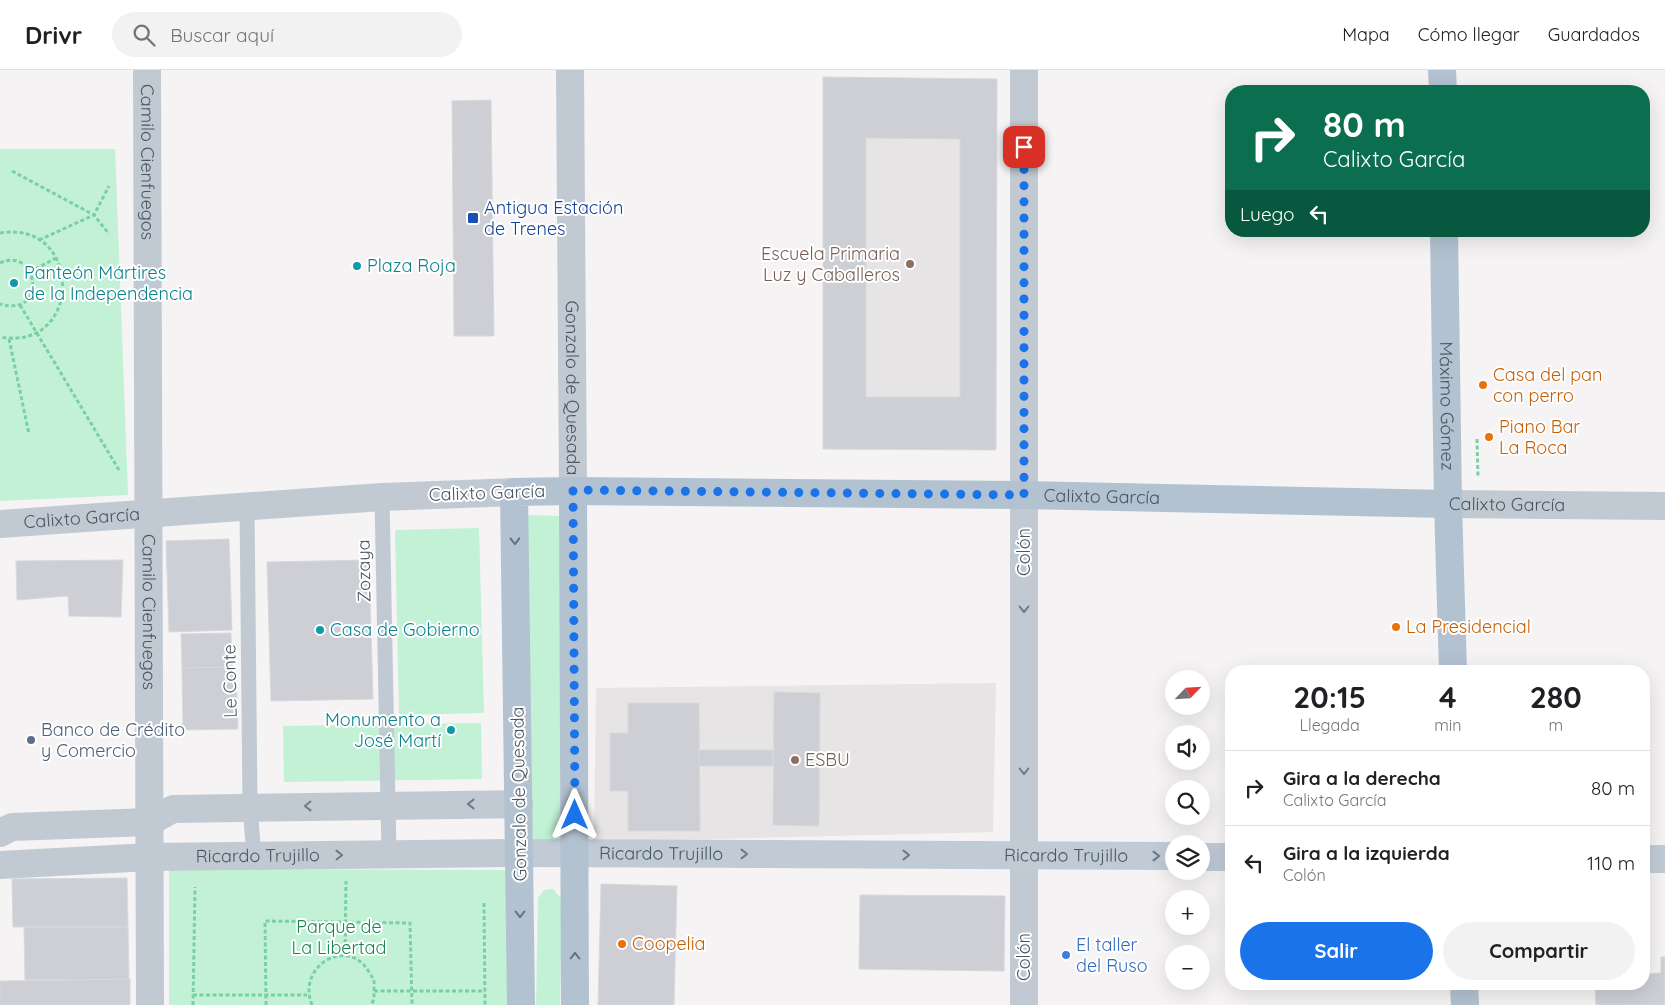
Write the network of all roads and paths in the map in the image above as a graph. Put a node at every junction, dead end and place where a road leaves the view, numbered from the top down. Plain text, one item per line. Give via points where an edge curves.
1 (147, 70) edge
2 (570, 70) edge
3 (1024, 70) edge
4 (1442, 70) edge
5 (1443, 85) edge
6 (12, 171) dead end
7 (109, 186) dead end
8 (94, 215) junction
9 (0, 233) edge
10 (109, 234) dead end
11 (1444, 237) edge
12 (39, 240) junction
13 (56, 258) junction
14 (0, 262) edge
15 (30, 272) junction
16 (0, 304) edge
17 (20, 305) junction
18 (38, 332) junction
19 (0, 337) edge
20 (9, 338) junction
21 (29, 434) dead end
22 (120, 470) dead end
23 (573, 490) junction
24 (514, 492) junction
25 (1024, 495) junction
26 (382, 497) junction
27 (1448, 504) junction
28 (247, 506) junction
29 (1665, 506) edge
30 (148, 513) junction
31 (0, 524) edge
32 (1453, 665) edge
33 (388, 804) junction
34 (519, 804) junction
35 (250, 807) junction
36 (149, 822) junction
37 (0, 833) edge
38 (520, 853) junction
39 (575, 853) junction
40 (389, 854) junction
41 (254, 856) junction
42 (1024, 856) junction
43 (1165, 856) edge
44 (150, 857) junction
45 (1210, 857) edge
46 (1225, 857) edge
47 (1650, 859) edge
48 (1665, 859) edge
49 (0, 865) edge
50 (346, 876) dead end
51 (195, 887) dead end
52 (484, 904) dead end
53 (347, 922) junction
54 (345, 956) junction
55 (1464, 990) edge
56 (374, 991) junction
57 (412, 991) junction
58 (485, 991) junction
59 (193, 995) junction
60 (266, 995) junction
61 (308, 995) junction
62 (150, 1005) edge
63 (193, 1005) edge
64 (266, 1005) edge
65 (312, 1005) edge
66 (371, 1005) edge
67 (412, 1005) edge
68 (485, 1005) edge
69 (521, 1005) edge
70 (575, 1005) edge
71 (1024, 1005) edge
72 (1465, 1005) edge

1 - 30 street, Camilo Cienfuegos
2 - 23 street, Gonzalo de Quesada
3 - 25 street, Colón
4 - 5 main road
6 - 8 path
7 - 8 path
8 - 10 path
8 - 12 path
9 - 12 path via 18,233
11 - 27 main road, Máximo Gómez
12 - 13 path
13 - 15 path
13 - 18 path via 63,277 63,297 54,316
14 - 15 path via 14,260 23,263
15 - 17 path via 32,292
16 - 17 path
17 - 18 path
18 - 20 path
18 - 22 path
19 - 20 path
20 - 21 path
23 - 24 main road, Calixto García
23 - 25 main road, Calixto García
23 - 39 main road, Gonzalo de Quesada
24 - 26 street, Calixto García
24 -> 34 main road, Gonzalo de Quesada
25 - 27 main road, Calixto García
25 -> 42 street, Colón
26 - 28 street, Calixto García
26 - 33 lane, Zozaya
27 - 29 street, Calixto García
27 - 32 main road, Máximo Gómez
28 - 30 street, Calixto García
28 - 35 lane, Le Conte
30 - 31 street, Calixto García
30 - 36 street, Camilo Cienfuegos
34 -> 33 street
33 -> 35 street
33 - 40 lane, Zozaya
34 - 38 main road, Gonzalo de Quesada
35 - 36 street via 173,809
35 - 41 lane, Le Conte
36 - 37 street via 12,827
36 - 44 street, Camilo Cienfuegos
38 - 39 main road, Ricardo Trujillo
38 - 40 street, Ricardo Trujillo
38 -> 69 main road, Gonzalo de Quesada
39 -> 42 main road, Ricardo Trujillo
70 -> 39 main road, Gonzalo de Quesada
41 -> 40 street, Ricardo Trujillo
41 - 44 street, Ricardo Trujillo
42 -> 43 main road, Ricardo Trujillo
42 - 71 street, Colón
44 - 49 street, Ricardo Trujillo
44 - 62 street, Camilo Cienfuegos
45 - 46 main road
47 - 48 main road
50 - 53 path
51 - 59 path
52 - 58 path
53 - 54 path
53 - 57 path via 410,922
53 - 60 path via 265,920
54 - 56 path via 366,966 375,982
54 - 61 path via 334,956 317,966 310,978
55 - 72 main road
56 - 57 path
56 - 66 path
57 - 58 path
57 - 67 path
58 - 68 path
59 - 60 path
59 - 63 path
60 - 61 path
60 - 64 path
61 - 65 path

